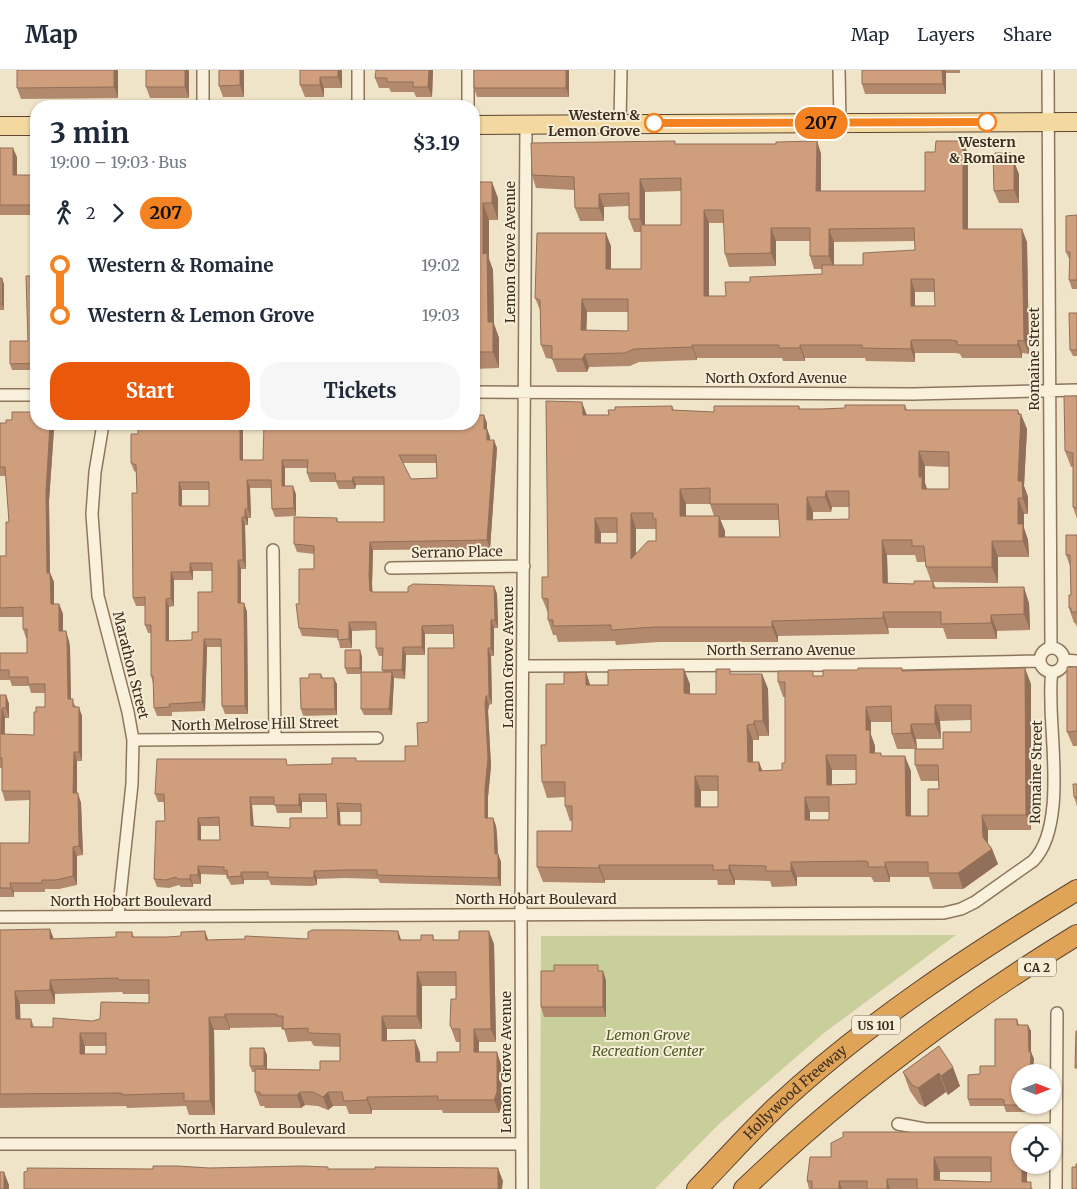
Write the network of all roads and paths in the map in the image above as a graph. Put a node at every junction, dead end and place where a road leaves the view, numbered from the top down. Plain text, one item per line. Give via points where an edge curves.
1 (203, 70) edge
2 (358, 70) edge
3 (468, 70) edge
4 (620, 70) edge
5 (839, 70) edge
6 (1048, 70) edge
7 (203, 100) edge
8 (358, 100) edge
9 (468, 100) edge
10 (1077, 122) edge
11 (620, 123) junction
12 (840, 123) junction
13 (1048, 123) junction
14 (480, 125) edge
15 (526, 125) junction
16 (0, 126) edge
17 (30, 126) edge
18 (1049, 390) junction
19 (1077, 390) edge
20 (480, 392) edge
21 (525, 392) junction
22 (0, 395) edge
23 (30, 395) edge
24 (102, 430) edge
25 (273, 550) dead end
26 (524, 566) junction
27 (391, 568) dead end
28 (1051, 648) junction
29 (1040, 660) junction
30 (1064, 660) junction
31 (1077, 660) edge
32 (523, 666) junction
33 (1052, 672) junction
34 (377, 738) dead end
35 (275, 739) junction
36 (133, 740) junction
37 (1047, 843) joint
38 (1077, 890) edge
39 (521, 914) junction
40 (118, 915) junction
41 (0, 917) edge
42 (1077, 935) edge
43 (1077, 949) edge
44 (997, 986) junction
45 (1056, 1012) dead end
46 (898, 1124) dead end
47 (1056, 1124) edge
48 (1011, 1129) edge
49 (0, 1144) edge
50 (522, 1144) junction
51 (1056, 1174) edge
52 (522, 1189) edge
53 (697, 1189) edge
54 (744, 1189) edge
55 (1056, 1189) edge

1 - 7 street
2 - 8 street
3 - 9 street
4 - 11 street
5 - 12 street
6 - 13 street, Romaine Street
10 - 13 main road
11 - 12 main road
11 - 15 main road
12 - 13 main road
13 - 18 street, Romaine Street
14 - 15 main road
15 - 21 street, Lemon Grove Avenue
16 - 17 main road
18 - 19 street, North Oxford Avenue
18 - 21 street, North Oxford Avenue via 914,394
18 - 28 street, Romaine Street
20 - 21 street, North Oxford Avenue
21 - 26 street, Lemon Grove Avenue
22 - 23 street
24 - 36 street, Marathon Street via 92,514 98,596
25 - 35 street
26 - 27 street, Serrano Place
26 - 32 street, Lemon Grove Avenue
28 - 29 street via 1044,651
28 - 30 street via 1061,653
29 - 32 street, North Serrano Avenue via 848,665
29 - 33 street via 1045,670
30 - 31 street
30 - 33 street via 1060,668
32 - 39 street, Lemon Grove Avenue
33 - 37 street, Romaine Street via 1053,809
34 - 35 street, North Melrose Hill Street
35 - 36 street, North Melrose Hill Street
36 - 40 street, Marathon Street via 132,784
37 - 39 street, North Hobart Boulevard via 1033,861 975,902 944,913
38 - 53 highway, Hollywood Freeway / US 101 via 974,955 875,1025 776,1107
39 - 40 street, North Hobart Boulevard
39 - 50 street, Lemon Grove Avenue
40 - 41 street, North Hobart Boulevard
42 - 44 highway, US 101
43 - 44 highway, CA 2
44 - 54 highway, US 101 via 855,1090
45 - 47 street
46 - 48 street via 924,1129
49 - 50 street, North Harvard Boulevard
50 - 52 street, Lemon Grove Avenue
51 - 55 street

